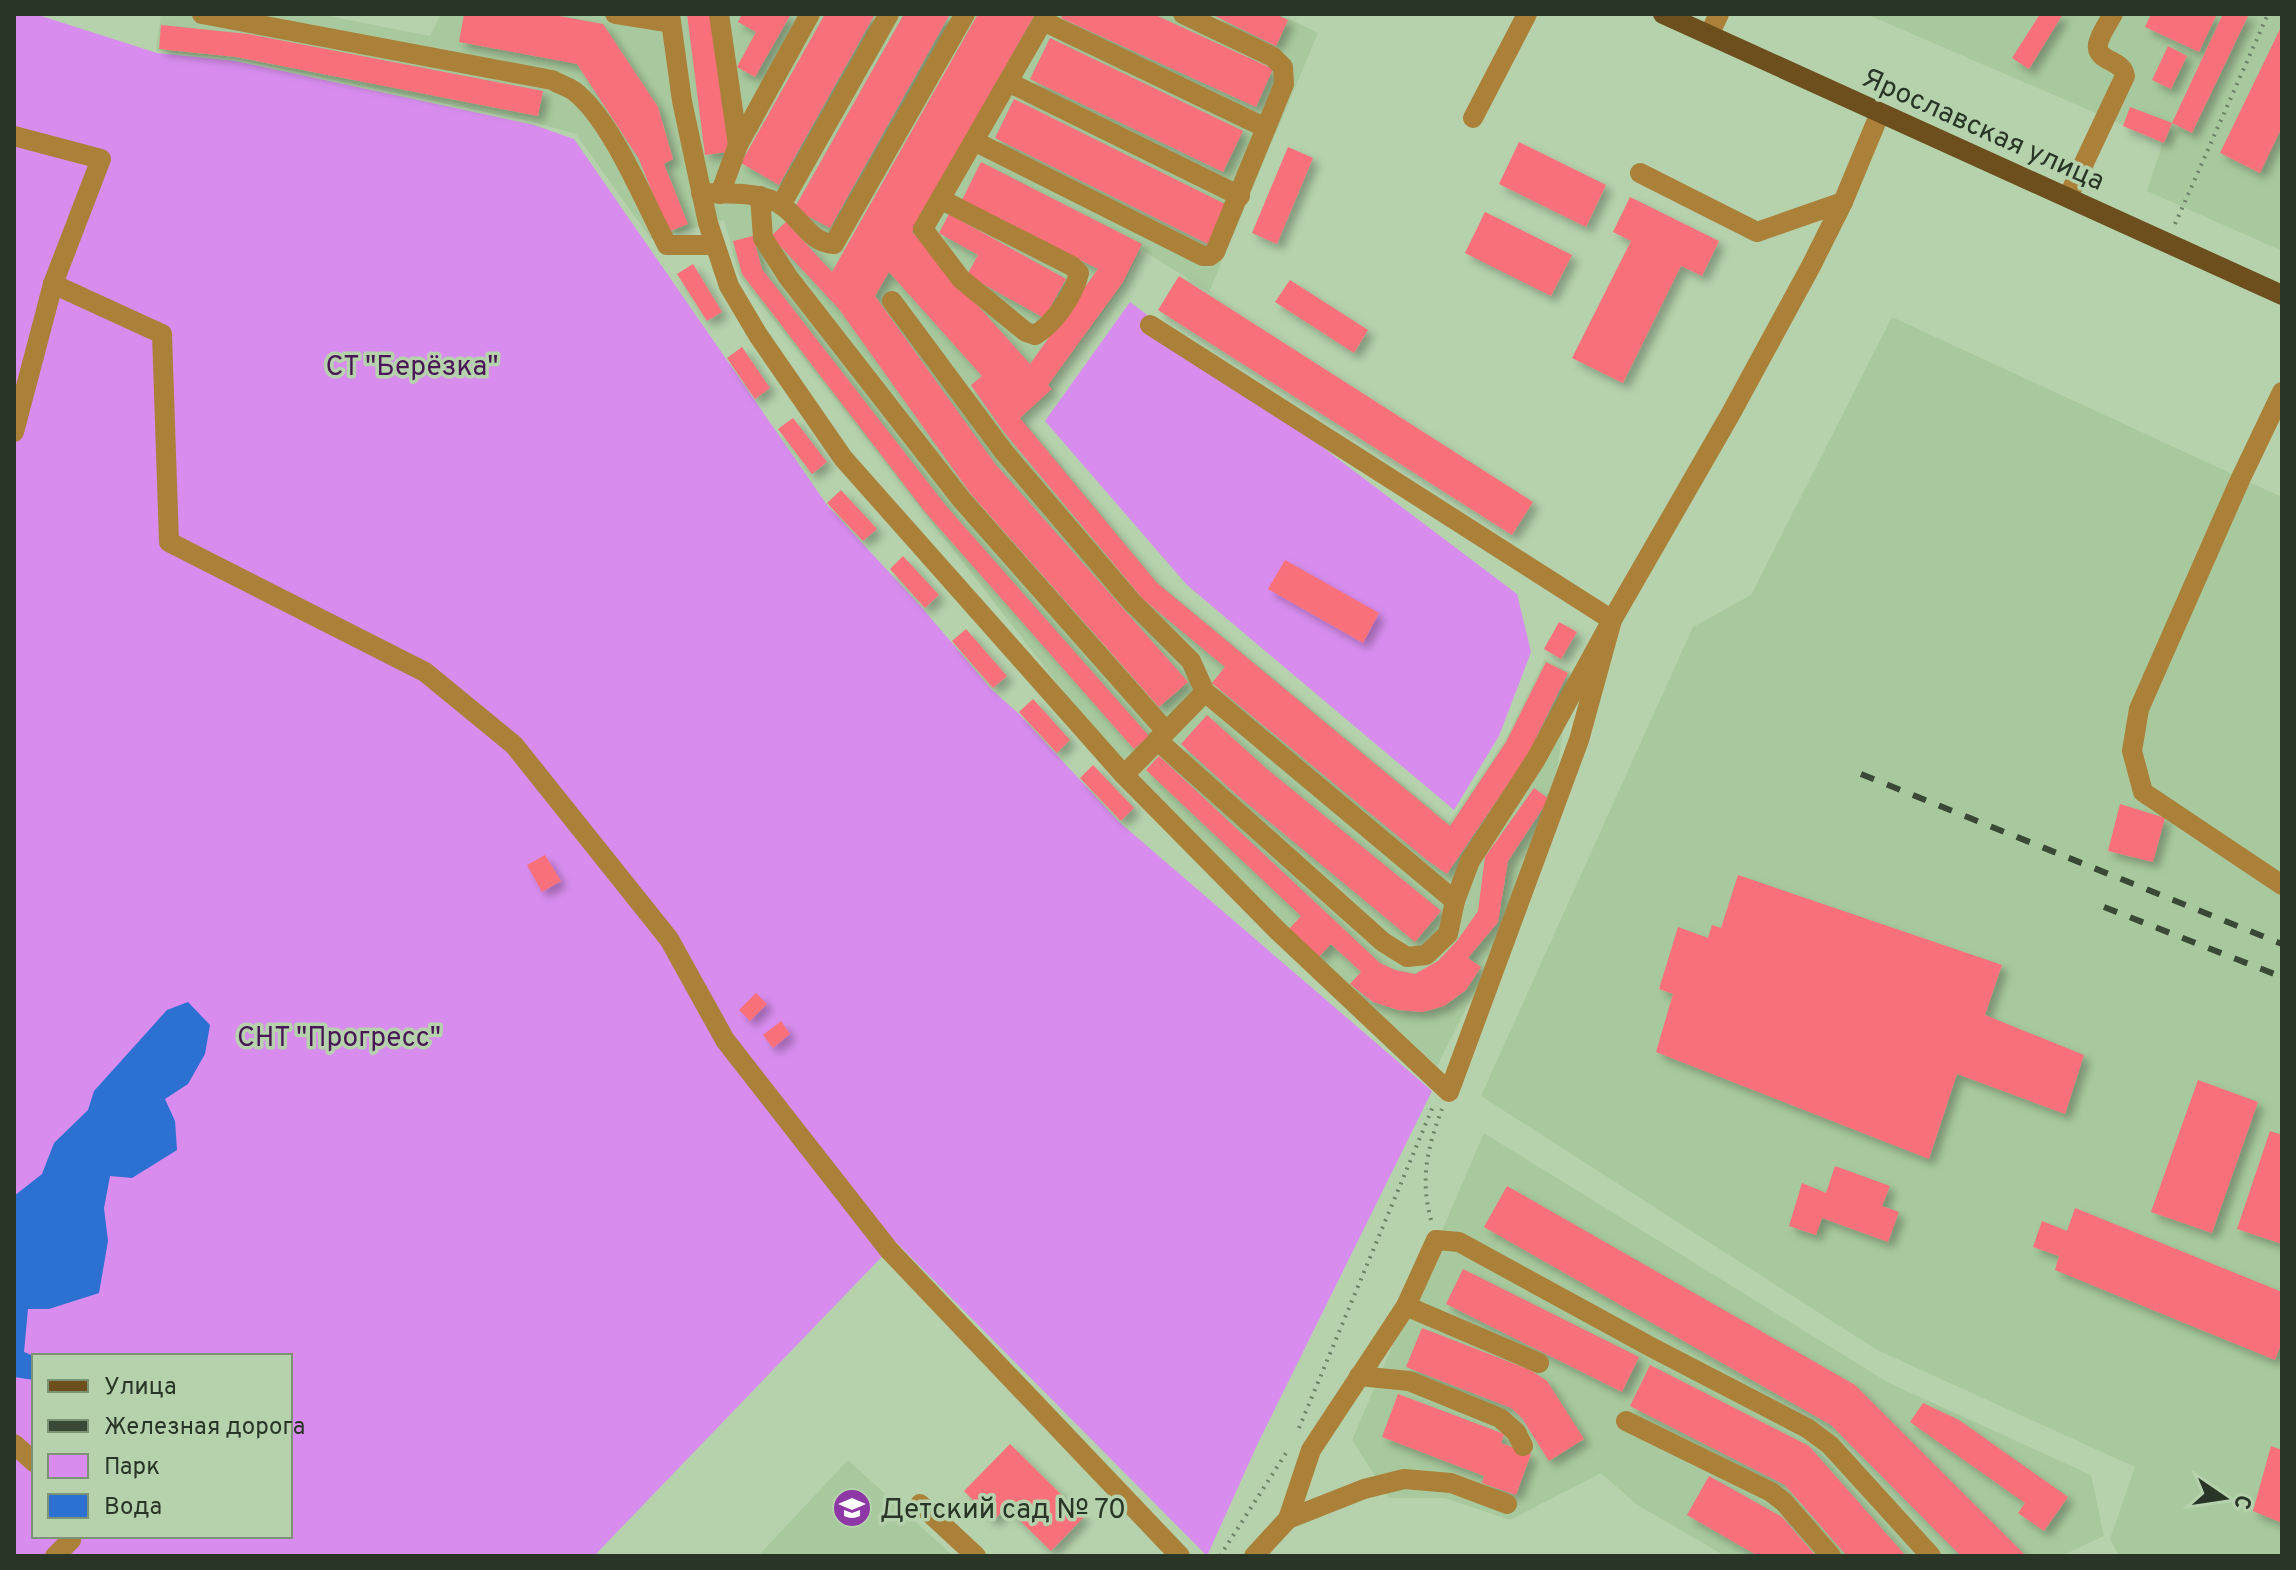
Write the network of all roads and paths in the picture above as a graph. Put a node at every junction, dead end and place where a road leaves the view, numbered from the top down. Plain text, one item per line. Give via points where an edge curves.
1 (202, 14) edge
2 (615, 14) edge
3 (719, 14) edge
4 (733, 14) edge
5 (810, 14) edge
6 (889, 14) edge
7 (965, 14) edge
8 (1183, 14) edge
9 (1527, 14) edge
10 (1663, 14) edge
11 (1719, 14) edge
12 (2113, 14) edge
13 (2268, 14) edge
14 (1045, 18) edge
15 (671, 19) edge
16 (1709, 35) junction
17 (722, 36) junction
18 (1008, 82) junction
19 (1880, 113) junction
20 (1473, 118) dead end
21 (1266, 128) junction
22 (14, 136) edge
23 (974, 141) junction
24 (738, 145) junction
25 (1640, 173) dead end
26 (711, 193) junction
27 (760, 196) junction
28 (1240, 196) junction
29 (2068, 197) junction
30 (940, 199) junction
31 (1843, 202) junction
32 (781, 205) junction
33 (2168, 241) junction
34 (715, 245) junction
35 (53, 284) junction
36 (2282, 295) edge
37 (892, 301) dead end
38 (1150, 325) dead end
39 (2282, 392) edge
40 (14, 432) edge
41 (1612, 620) junction
42 (1205, 692) junction
43 (1161, 735) junction
44 (1124, 775) junction
45 (2282, 885) edge
46 (1455, 901) junction
47 (1445, 1088) junction
48 (1436, 1240) junction
49 (1406, 1306) junction
50 (1539, 1363) dead end
51 (1359, 1376) junction
52 (1626, 1421) dead end
53 (1299, 1428) dead end
54 (1293, 1443) dead end
55 (14, 1444) edge
56 (1523, 1446) dead end
57 (32, 1460) edge
58 (920, 1504) dead end
59 (1507, 1504) dead end
60 (1288, 1519) junction
61 (70, 1538) edge
62 (55, 1556) edge
63 (976, 1556) edge
64 (1180, 1556) edge
65 (1220, 1556) edge
66 (1254, 1556) edge
67 (1831, 1556) edge
68 (1931, 1556) edge

1 - 34 lane via 552,80 574,91 595,114 667,245
2 - 15 lane
3 - 17 lane
4 - 17 lane
5 - 24 lane
6 - 32 lane
7 - 32 lane via 834,244 814,237
8 - 21 lane via 1273,57 1283,67 1284,84
9 - 20 lane
10 - 16 main road, Ярославская улица
11 - 16 lane
12 - 29 lane via 2098,49 2120,64 2125,76
13 - 33 path
14 - 18 lane
14 - 21 lane
15 - 26 lane via 682,101
16 - 19 main road, Ярославская улица
17 - 24 lane
18 - 23 lane
18 - 28 lane
19 - 29 main road, Ярославская улица
19 - 31 lane
21 - 28 lane
22 - 35 lane via 101,159
23 - 28 lane via 1203,256 1215,252
23 - 30 lane
24 - 26 lane
25 - 31 lane via 1757,232
26 - 27 lane
26 - 34 lane
27 - 32 lane
27 - 43 lane via 763,238 788,277 961,499
29 - 33 main road, Ярославская улица
30 - 30 lane via 923,229 961,279 1026,332 1035,335 1046,328 1079,273
31 - 41 lane
33 - 36 main road, Ярославская улица
34 - 44 lane via 729,286 758,335 843,458
35 - 40 lane
35 - 64 lane via 162,334 169,542 425,672 514,745 669,939 725,1040 889,1250
37 - 42 lane via 1004,452 1131,601 1191,661
38 - 41 lane
39 - 45 lane via 2139,709 2132,751 2143,792
41 - 46 lane via 1536,759 1470,861
41 - 47 lane via 1579,740
42 - 43 lane
42 - 46 lane
43 - 44 lane
43 - 46 lane via 1383,942 1407,957 1426,955 1448,934
44 - 47 lane via 1277,930
47 - 48 path via 1430,1141 1424,1192
47 - 53 path
48 - 49 lane
48 - 68 lane via 1459,1242 1807,1428 1830,1445
49 - 50 lane
49 - 51 lane
51 - 56 lane via 1409,1381 1500,1418
51 - 60 lane via 1311,1450
52 - 67 lane via 1771,1492
54 - 65 path
55 - 57 lane
58 - 63 lane
59 - 60 lane via 1451,1483 1404,1479
60 - 66 lane
61 - 62 lane

